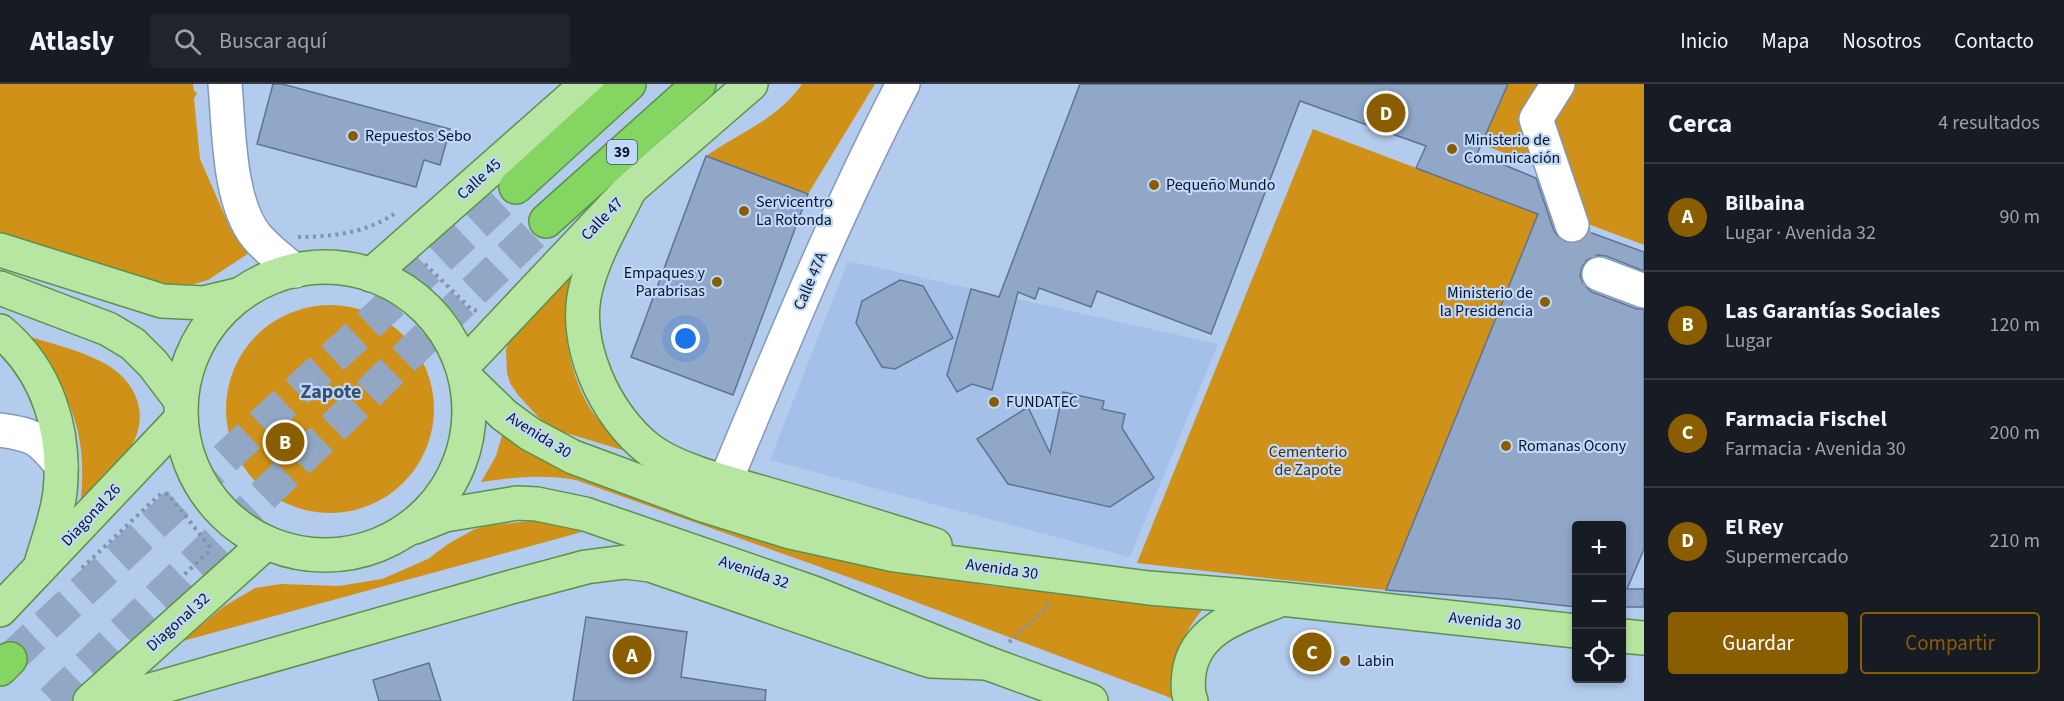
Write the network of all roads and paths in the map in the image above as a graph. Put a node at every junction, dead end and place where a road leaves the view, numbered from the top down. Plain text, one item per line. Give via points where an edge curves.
1 (225, 84) edge
2 (587, 84) edge
3 (629, 84) edge
4 (699, 84) edge
5 (751, 84) edge
6 (903, 84) edge
7 (1558, 84) edge
8 (516, 187) tunnel mouth
9 (630, 189) junction
10 (400, 211) dead end
11 (546, 220) tunnel mouth
12 (1572, 225) tunnel mouth
13 (295, 237) dead end
14 (0, 250) edge
15 (427, 258) dead end
16 (295, 271) junction
17 (1599, 274) tunnel mouth
18 (370, 275) junction
19 (0, 288) edge
20 (1644, 291) edge
21 (243, 294) junction
22 (481, 309) dead end
23 (0, 332) edge
24 (465, 372) junction
25 (181, 410) junction
26 (0, 430) edge
27 (61, 465) junction
28 (725, 482) junction
29 (408, 530) junction
30 (266, 543) junction
31 (40, 568) junction
32 (82, 568) dead end
33 (992, 568) junction
34 (1051, 576) junction
35 (177, 582) dead end
36 (1282, 599) junction
37 (0, 610) edge
38 (1572, 631) edge
39 (1626, 636) edge
40 (1644, 638) edge
41 (987, 663) junction
42 (144, 695) edge
43 (90, 701) edge
44 (112, 701) edge
45 (1091, 701) edge
46 (1191, 701) edge

1 - 16 street via 240,204 256,236
2 - 18 main road, Calle 45
3 - 8 highway
4 - 11 highway, 39
5 - 9 main road, Calle 47
6 - 28 street, Calle 47A via 838,216
7 - 12 street via 1536,118
9 - 24 main road, Calle 47
9 - 28 main road via 586,285 582,315 592,368 600,389 616,412 651,451
10 - 13 path via 363,229
14 - 21 main road via 162,301 204,303
15 - 22 path via 425,265 440,280 471,309
16 - 18 main road via 346,269
16 - 21 main road via 267,280
17 - 20 street
18 - 24 main road via 395,286 437,319
19 - 25 main road via 108,329 133,344 153,364
21 - 25 main road via 206,329 194,351 185,375
23 - 27 main road via 28,361 46,394 57,424
24 - 29 main road via 468,436 457,472 436,504
24 - 33 main road, Avenida 30 via 504,415 551,447 648,486 790,532 894,555
25 - 30 main road via 185,445 206,493 229,519
25 - 31 main road, Diagonal 26
26 - 27 street via 36,438
27 - 31 main road via 60,493
28 - 33 main road via 905,535 970,556
29 - 30 main road via 375,547 338,555 301,554
29 - 41 main road, Avenida 32 via 445,515 499,506 558,507 814,593
30 - 43 main road, Diagonal 32
31 - 37 main road, Diagonal 26
32 - 35 path via 157,497 168,494 210,547
33 - 34 main road, Avenida 30
34 - 36 main road, Avenida 30
34 - 41 path via 1047,607
36 - 38 main road, Avenida 30
36 - 46 main road via 1224,623 1202,641 1190,665
39 - 40 main road
41 - 42 main road via 931,661 650,565 625,562 586,567 511,587
41 - 45 main road, Avenida 32
42 - 44 main road

